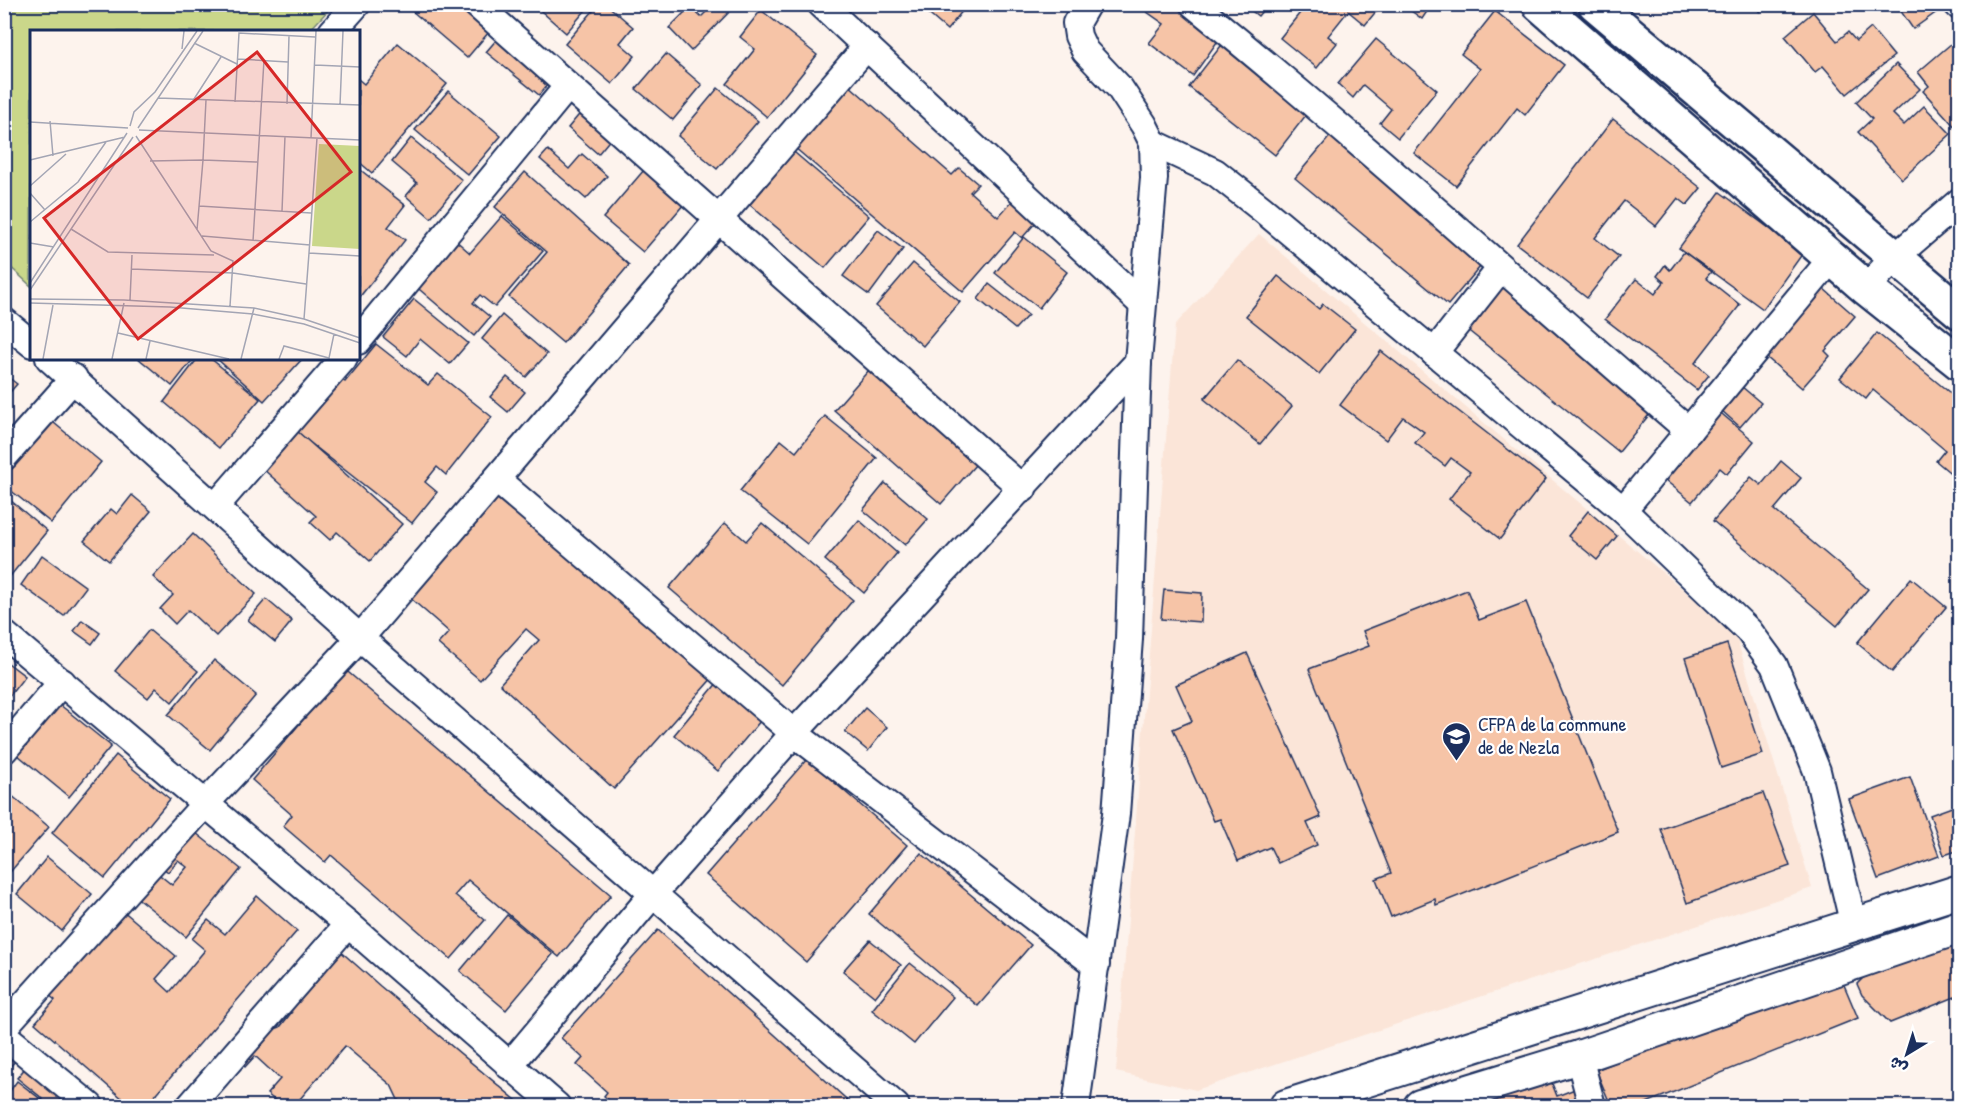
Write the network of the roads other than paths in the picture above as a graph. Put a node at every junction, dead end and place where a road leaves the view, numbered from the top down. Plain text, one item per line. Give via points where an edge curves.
1 (357, 4) edge
2 (476, 4) edge
3 (820, 4) edge
4 (1087, 4) edge
5 (1193, 4) edge
6 (1539, 4) edge
7 (1595, 4) edge
8 (334, 30) edge
9 (867, 46) junction
10 (567, 87) junction
11 (1153, 143) junction
12 (1959, 201) edge
13 (720, 218) junction
14 (1895, 257) junction
15 (1832, 258) junction
16 (1500, 269) junction
17 (1866, 288) junction
18 (1142, 304) junction
19 (1959, 312) edge
20 (4, 321) edge
21 (360, 340) edge
22 (30, 342) edge
23 (1434, 353) junction
24 (52, 360) edge
25 (342, 360) edge
26 (1138, 362) junction
27 (1959, 363) edge
28 (74, 378) junction
29 (1689, 430) junction
30 (4, 457) edge
31 (497, 480) junction
32 (1023, 489) junction
33 (215, 507) junction
34 (1623, 510) junction
35 (4, 634) edge
36 (360, 638) junction
37 (62, 682) junction
38 (794, 733) junction
39 (4, 750) edge
40 (206, 803) junction
41 (1959, 891) edge
42 (653, 894) junction
43 (348, 924) junction
44 (1854, 926) junction
45 (1959, 927) edge
46 (1096, 965) junction
47 (4, 1027) edge
48 (4, 1035) edge
49 (1579, 1057) junction
50 (509, 1066) junction
51 (90, 1107) edge
52 (190, 1107) edge
53 (557, 1107) edge
54 (896, 1107) edge
55 (1076, 1107) edge
56 (1286, 1107) edge
57 (1420, 1107) edge
58 (1592, 1107) edge

1 - 8 street
2 - 10 street
3 - 9 street
4 - 11 street via 1076,23 1084,51 1119,87
5 - 16 street via 1285,79
6 - 15 main road
7 - 14 main road
9 - 13 street
9 - 18 street
10 - 13 street
10 - 21 street
11 - 18 street via 1155,178
11 - 23 street via 1215,172
12 - 14 street
13 - 31 street
13 - 32 street
14 - 17 street
14 - 19 main road
15 - 17 main road
15 - 29 street
16 - 23 street
16 - 29 street
17 - 27 main road
18 - 26 street
20 - 22 street
23 - 34 street
24 - 28 street
25 - 33 street
26 - 32 street
26 - 46 street via 1128,651 1116,813
28 - 30 street
28 - 33 street
29 - 34 street
31 - 36 street
31 - 38 street
32 - 38 street
33 - 36 street
34 - 44 street via 1749,631 1774,665 1817,771
35 - 37 street
36 - 40 street
36 - 42 street
37 - 39 street
37 - 40 street
38 - 42 street
38 - 46 street
40 - 43 street
40 - 47 street
41 - 44 street
42 - 50 street
42 - 54 street
43 - 50 street
43 - 52 street
44 - 56 street
45 - 49 street
46 - 55 street
48 - 51 street
49 - 57 street
49 - 58 street
50 - 53 street

